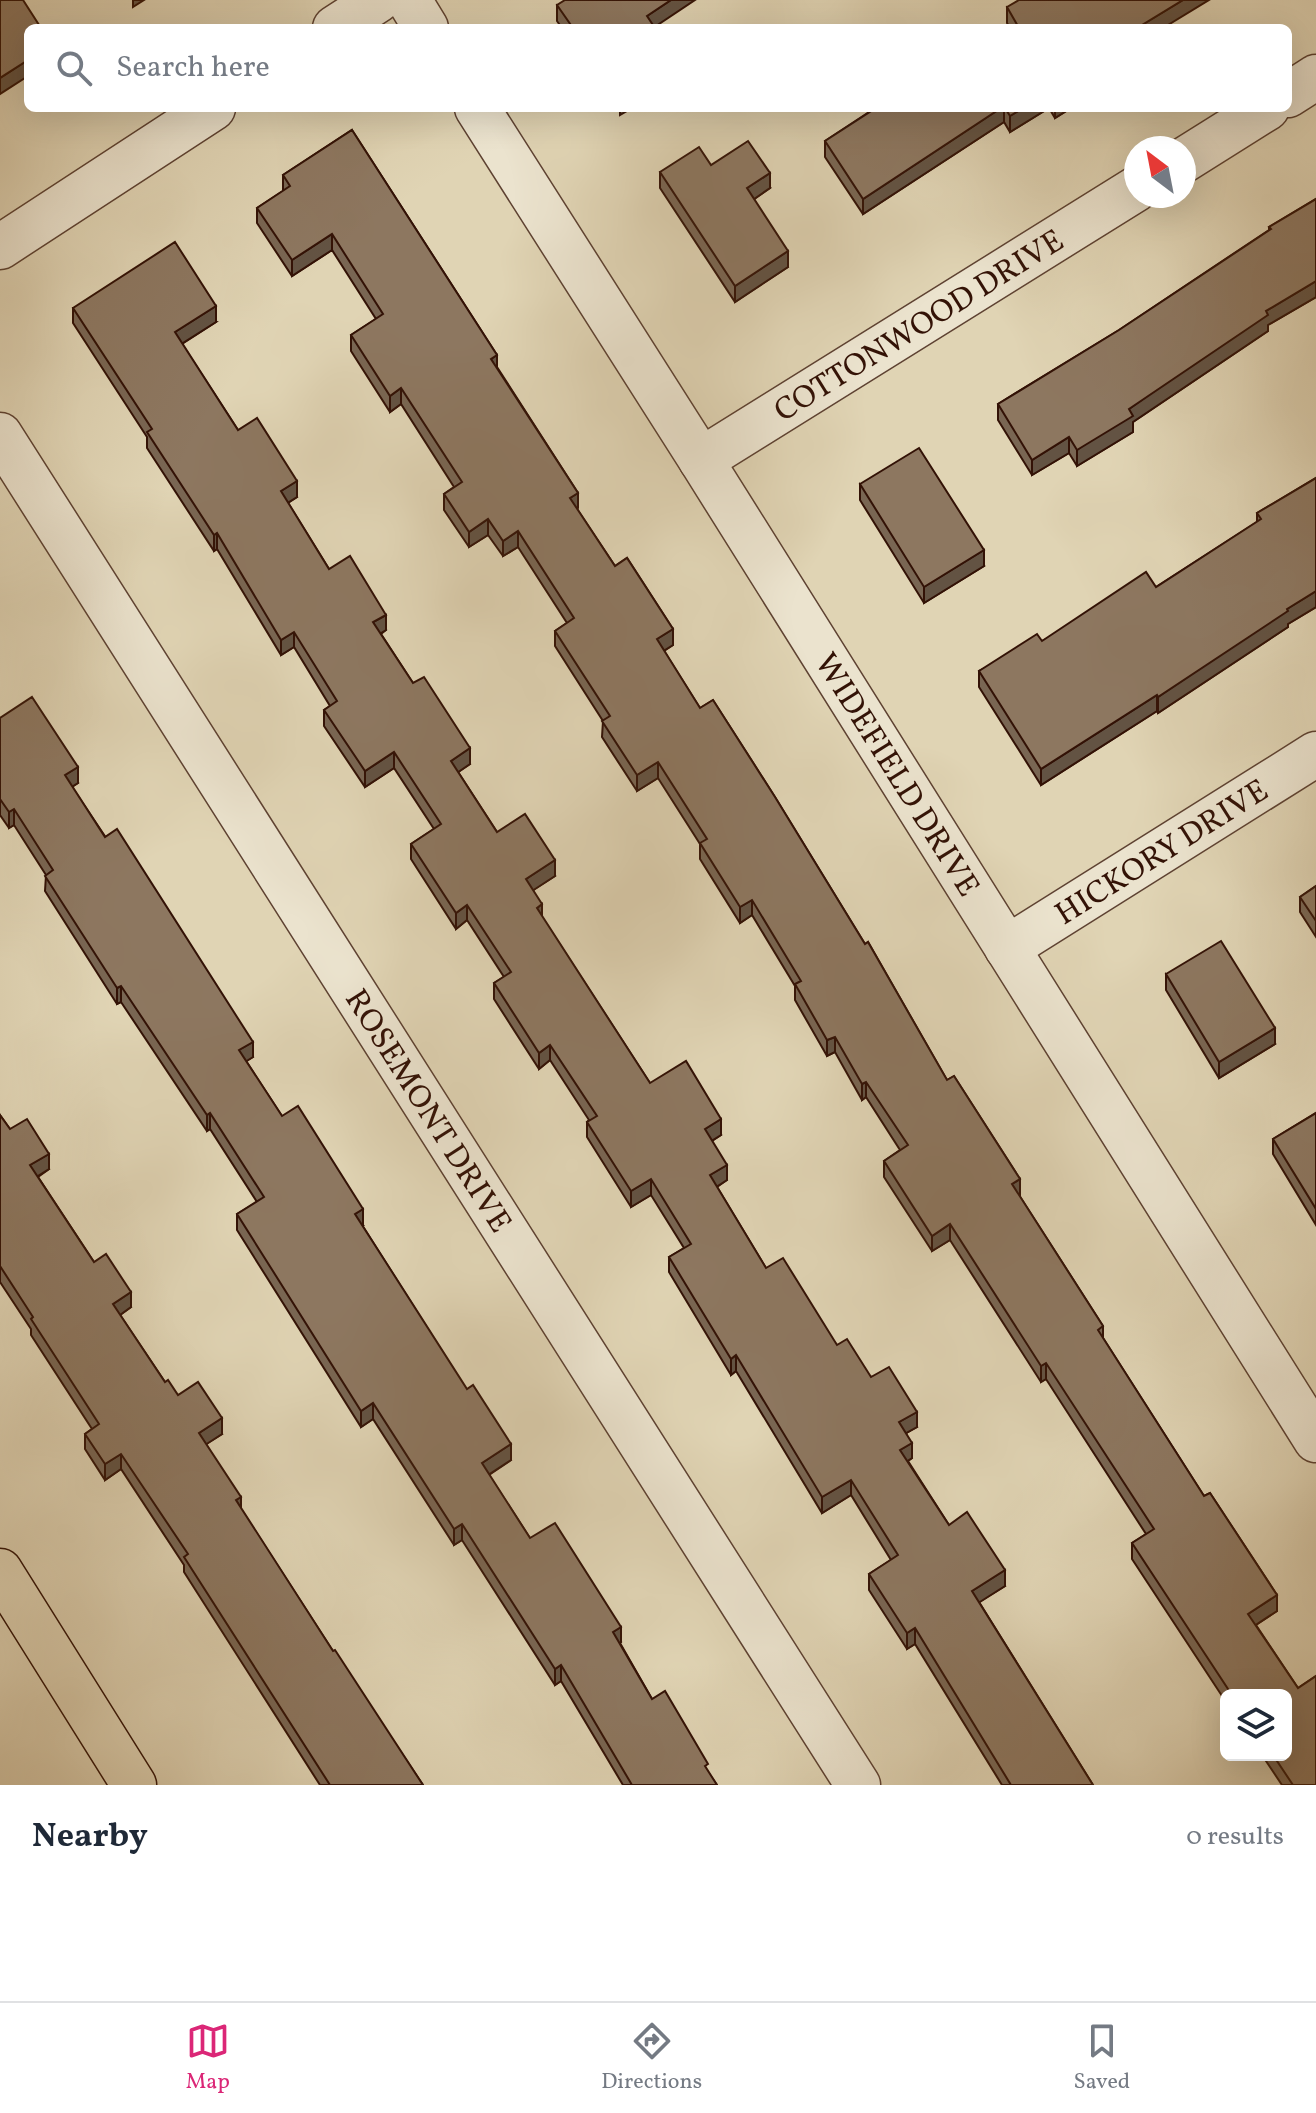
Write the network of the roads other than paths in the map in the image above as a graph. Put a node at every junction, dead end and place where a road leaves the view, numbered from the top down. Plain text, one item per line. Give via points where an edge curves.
1 (378, 0) edge
2 (409, 0) edge
3 (341, 24) edge
4 (424, 24) edge
5 (1316, 77) edge
6 (1292, 92) edge
7 (207, 112) edge
8 (480, 112) edge
9 (1261, 112) edge
10 (1196, 152) edge
11 (1124, 196) edge
12 (0, 247) edge
13 (0, 435) edge
14 (701, 460) junction
15 (1316, 754) edge
16 (1007, 948) junction
17 (1313, 1430) edge
18 (0, 1571) edge
19 (134, 1785) edge
20 (858, 1785) edge

1 - 3 street
2 - 4 street
5 - 6 street
7 - 12 street
8 - 14 street, WIDEFIELD DRIVE
9 - 10 street
11 - 14 street, COTTONWOOD DRIVE
13 - 20 street, ROSEMONT DRIVE
14 - 16 street, WIDEFIELD DRIVE
15 - 16 street, HICKORY DRIVE
16 - 17 street, WIDEFIELD DRIVE
18 - 19 main road

